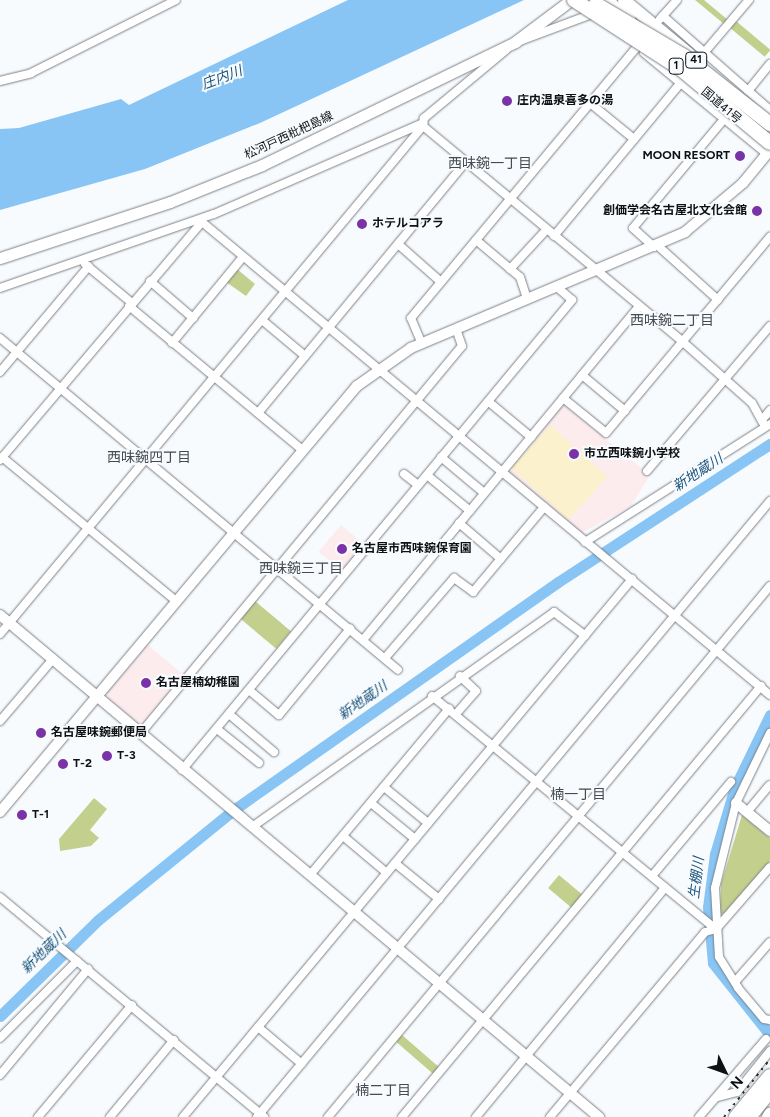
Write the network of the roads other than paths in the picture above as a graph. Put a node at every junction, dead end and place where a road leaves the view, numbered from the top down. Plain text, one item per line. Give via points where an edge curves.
1 (176, 0) edge
2 (573, 0) edge
3 (589, 0) edge
4 (607, 0) edge
5 (624, 0) edge
6 (677, 0) edge
7 (749, 0) edge
8 (644, 31) junction
9 (515, 42) junction
10 (637, 47) junction
11 (703, 54) junction
12 (770, 64) edge
13 (0, 81) edge
14 (682, 81) junction
15 (748, 91) junction
16 (590, 103) junction
17 (770, 110) edge
18 (725, 118) junction
19 (770, 118) edge
20 (423, 124) junction
21 (770, 124) edge
22 (770, 134) edge
23 (634, 140) junction
24 (769, 149) edge
25 (466, 162) junction
26 (510, 198) junction
27 (200, 221) junction
28 (547, 230) junction
29 (554, 236) junction
30 (770, 237) edge
31 (476, 240) junction
32 (398, 244) junction
33 (656, 246) junction
34 (0, 258) edge
35 (242, 258) junction
36 (86, 264) junction
37 (510, 268) junction
38 (597, 271) junction
39 (150, 281) junction
40 (441, 282) junction
41 (557, 287) junction
42 (0, 288) edge
43 (285, 293) junction
44 (527, 298) junction
45 (718, 300) junction
46 (130, 304) junction
47 (639, 306) junction
48 (193, 318) junction
49 (262, 320) junction
50 (770, 326) edge
51 (330, 328) junction
52 (456, 329) junction
53 (0, 338) edge
54 (683, 342) junction
55 (172, 343) junction
56 (422, 344) junction
57 (17, 352) junction
58 (306, 356) junction
59 (378, 369) junction
60 (0, 372) edge
61 (582, 375) junction
62 (214, 378) junction
63 (725, 379) junction
64 (60, 388) junction
65 (563, 398) junction
66 (417, 400) junction
67 (489, 402) junction
68 (770, 410) edge
69 (625, 411) junction
70 (258, 413) junction
71 (765, 423) edge
72 (459, 436) junction
73 (531, 437) junction
74 (301, 449) junction
75 (442, 457) junction
76 (147, 458) junction
77 (1, 459) edge
78 (647, 471) dead end
79 (502, 472) junction
80 (404, 474) dead end
81 (427, 474) junction
82 (418, 486) junction
83 (484, 493) junction
84 (770, 501) edge
85 (544, 507) junction
86 (470, 511) junction
87 (459, 523) junction
88 (88, 528) junction
89 (233, 529) junction
90 (585, 542) junction
91 (501, 559) junction
92 (277, 568) junction
93 (632, 579) junction
94 (770, 586) edge
95 (175, 600) junction
96 (320, 603) junction
97 (0, 615) edge
98 (675, 616) junction
99 (9, 623) junction
100 (350, 629) junction
101 (0, 634) edge
102 (585, 636) junction
103 (363, 640) junction
104 (717, 650) junction
105 (385, 658) junction
106 (53, 659) junction
107 (398, 670) dead end
108 (460, 676) junction
109 (761, 686) junction
110 (249, 690) junction
111 (770, 695) edge
112 (95, 696) junction
113 (432, 696) junction
114 (453, 712) junction
115 (229, 714) junction
116 (0, 721) edge
117 (217, 729) junction
118 (770, 732) edge
119 (140, 734) junction
120 (493, 746) junction
121 (274, 752) dead end
122 (259, 763) dead end
123 (182, 770) junction
124 (536, 782) junction
125 (731, 782) dead end
126 (770, 785) edge
127 (384, 787) junction
128 (371, 803) junction
129 (736, 803) junction
130 (0, 812) edge
131 (747, 812) junction
132 (578, 816) junction
133 (428, 823) junction
134 (248, 824) junction
135 (770, 831) edge
136 (343, 836) junction
137 (415, 839) junction
138 (622, 853) junction
139 (395, 863) junction
140 (770, 867) edge
141 (386, 873) junction
142 (310, 876) junction
143 (652, 876) junction
144 (665, 888) junction
145 (0, 899) edge
146 (439, 899) junction
147 (352, 912) junction
148 (714, 928) junction
149 (770, 942) edge
150 (398, 948) junction
151 (77, 961) junction
152 (88, 970) junction
153 (736, 982) junction
154 (439, 984) junction
155 (132, 1004) junction
156 (767, 1019) edge
157 (483, 1020) junction
158 (258, 1027) junction
159 (0, 1038) edge
160 (766, 1039) dead end
161 (174, 1040) junction
162 (770, 1051) edge
163 (527, 1056) junction
164 (302, 1064) junction
165 (0, 1075) edge
166 (216, 1076) junction
167 (770, 1076) edge
168 (770, 1081) edge
169 (770, 1090) edge
170 (570, 1093) junction
171 (715, 1098) junction
172 (770, 1102) edge
173 (770, 1114) edge
174 (260, 1116) edge
175 (38, 1117) edge
176 (110, 1117) edge
177 (183, 1117) edge
178 (328, 1117) edge
179 (402, 1117) edge
180 (476, 1117) edge
181 (550, 1117) edge
182 (599, 1117) edge
183 (700, 1117) edge
184 (736, 1117) edge
185 (741, 1117) edge
186 (749, 1117) edge
187 (758, 1117) edge
188 (768, 1117) edge

1 - 13 street via 74,53
2 - 9 main road, 松河戸西枇杷島線
2 - 24 highway, 1, bridge via 682,70
3 - 8 highway, 1, bridge
4 - 24 highway, 国道41号 / 41 via 688,78
5 - 19 highway, 国道41号 / 41
6 - 11 street via 661,18
7 - 11 street
8 - 21 highway, 1, bridge via 703,70
8 - 22 highway, bridge
9 - 10 street via 603,9 643,40
9 - 20 street
9 - 34 main road, 松河戸西枇杷島線 via 262,165 152,208
10 - 14 street
10 - 16 street
11 - 15 street
12 - 15 street
14 - 18 street
14 - 23 street
15 - 17 street
16 - 23 street
16 - 26 street
18 - 24 street
18 - 33 street via 633,228
20 - 25 street
20 - 27 street
20 - 43 street
23 - 29 street
24 - 33 street via 709,215
25 - 26 street
25 - 32 street
26 - 28 street
26 - 31 street
27 - 35 street
27 - 36 street
27 - 39 street
28 - 29 street
28 - 37 street
29 - 38 street
30 - 45 street
31 - 37 street
31 - 40 street
32 - 40 street
32 - 51 street
33 - 38 street
33 - 45 street
35 - 43 street
35 - 48 street
36 - 42 street
36 - 46 street
36 - 57 street
37 - 44 street via 520,277
38 - 41 street
38 - 47 street
39 - 46 street
39 - 48 street
40 - 56 street via 411,318
41 - 44 street
41 - 67 street via 572,300
43 - 49 street
43 - 51 street
44 - 52 street
45 - 54 street
46 - 55 street
46 - 64 street
47 - 54 street
47 - 61 street
48 - 55 street
49 - 58 street
49 - 62 street
50 - 63 street
51 - 58 street
51 - 59 street
52 - 56 street
52 - 66 street via 462,346
53 - 57 street
54 - 63 street
54 - 69 street
55 - 62 street
56 - 59 street
57 - 60 street
57 - 64 street
58 - 70 street
59 - 66 street
59 - 74 street via 344,397
61 - 65 street
61 - 69 street
62 - 70 street
62 - 76 street
63 - 71 street via 752,403
63 - 78 street
64 - 76 street
64 - 77 street
65 - 69 street via 606,433
65 - 73 street
66 - 72 street
66 - 92 street
67 - 72 street
67 - 73 street
68 - 71 street
70 - 74 street
71 - 90 street
72 - 75 street
72 - 79 street
73 - 79 street
74 - 89 street
75 - 81 street
75 - 83 street
76 - 88 street
76 - 89 street
77 - 88 street
79 - 83 street
79 - 85 street
80 - 82 street
81 - 82 street
81 - 86 street
82 - 96 street
83 - 86 street
84 - 98 street
85 - 90 street
85 - 91 street
86 - 87 street
87 - 91 street
87 - 103 street
88 - 95 street
88 - 99 street
89 - 92 street
89 - 95 street
90 - 93 street
91 - 105 street via 473,592 454,578
92 - 96 street
92 - 119 street
93 - 98 street
93 - 102 street
94 - 104 street
95 - 112 street
96 - 100 street
96 - 110 street
97 - 99 street
98 - 104 street
98 - 124 street
99 - 101 street
99 - 106 street
100 - 103 street
100 - 110 street via 279,716
102 - 108 street via 554,612
102 - 120 street
103 - 105 street
104 - 109 street
104 - 132 street
105 - 107 street
106 - 112 street
106 - 116 street
108 - 113 street
108 - 114 street via 476,691
109 - 111 street
109 - 138 street
110 - 115 street
112 - 119 street
112 - 130 street
113 - 114 street
113 - 134 street
114 - 120 street
114 - 127 street
115 - 117 street
115 - 121 street
117 - 122 street
117 - 123 street
118 - 129 street
119 - 123 street
120 - 124 street
120 - 133 street
123 - 134 street
124 - 132 street
124 - 146 street
125 - 143 street
126 - 131 street
127 - 128 street
127 - 133 street
128 - 136 street
128 - 137 street
129 - 131 street
129 - 148 street via 715,888
131 - 135 street
132 - 138 street
132 - 154 street
133 - 137 street
134 - 142 street
136 - 141 street
136 - 142 street
137 - 139 street
138 - 143 street
138 - 157 street
139 - 141 street
139 - 146 street
140 - 148 street
141 - 147 street
142 - 147 street
143 - 144 street
144 - 148 street
144 - 163 street
145 - 151 street
146 - 150 street
147 - 150 street
147 - 158 street
148 - 153 street via 719,957
148 - 170 street via 705,932
149 - 153 street
150 - 154 street
150 - 164 street
151 - 152 street
151 - 159 street
152 - 155 street
152 - 165 street
153 - 156 street
154 - 157 street
154 - 178 street
155 - 161 street
155 - 175 street
157 - 163 street
157 - 179 street
158 - 164 street
158 - 166 street
160 - 171 street
161 - 166 street
161 - 176 street
162 - 171 street via 737,1092
163 - 170 street
163 - 180 street
164 - 174 street
166 - 174 street
166 - 177 street
167 - 184 highway
168 - 185 highway
169 - 186 highway
170 - 181 street
170 - 182 street
171 - 183 street
172 - 187 highway
173 - 188 highway

